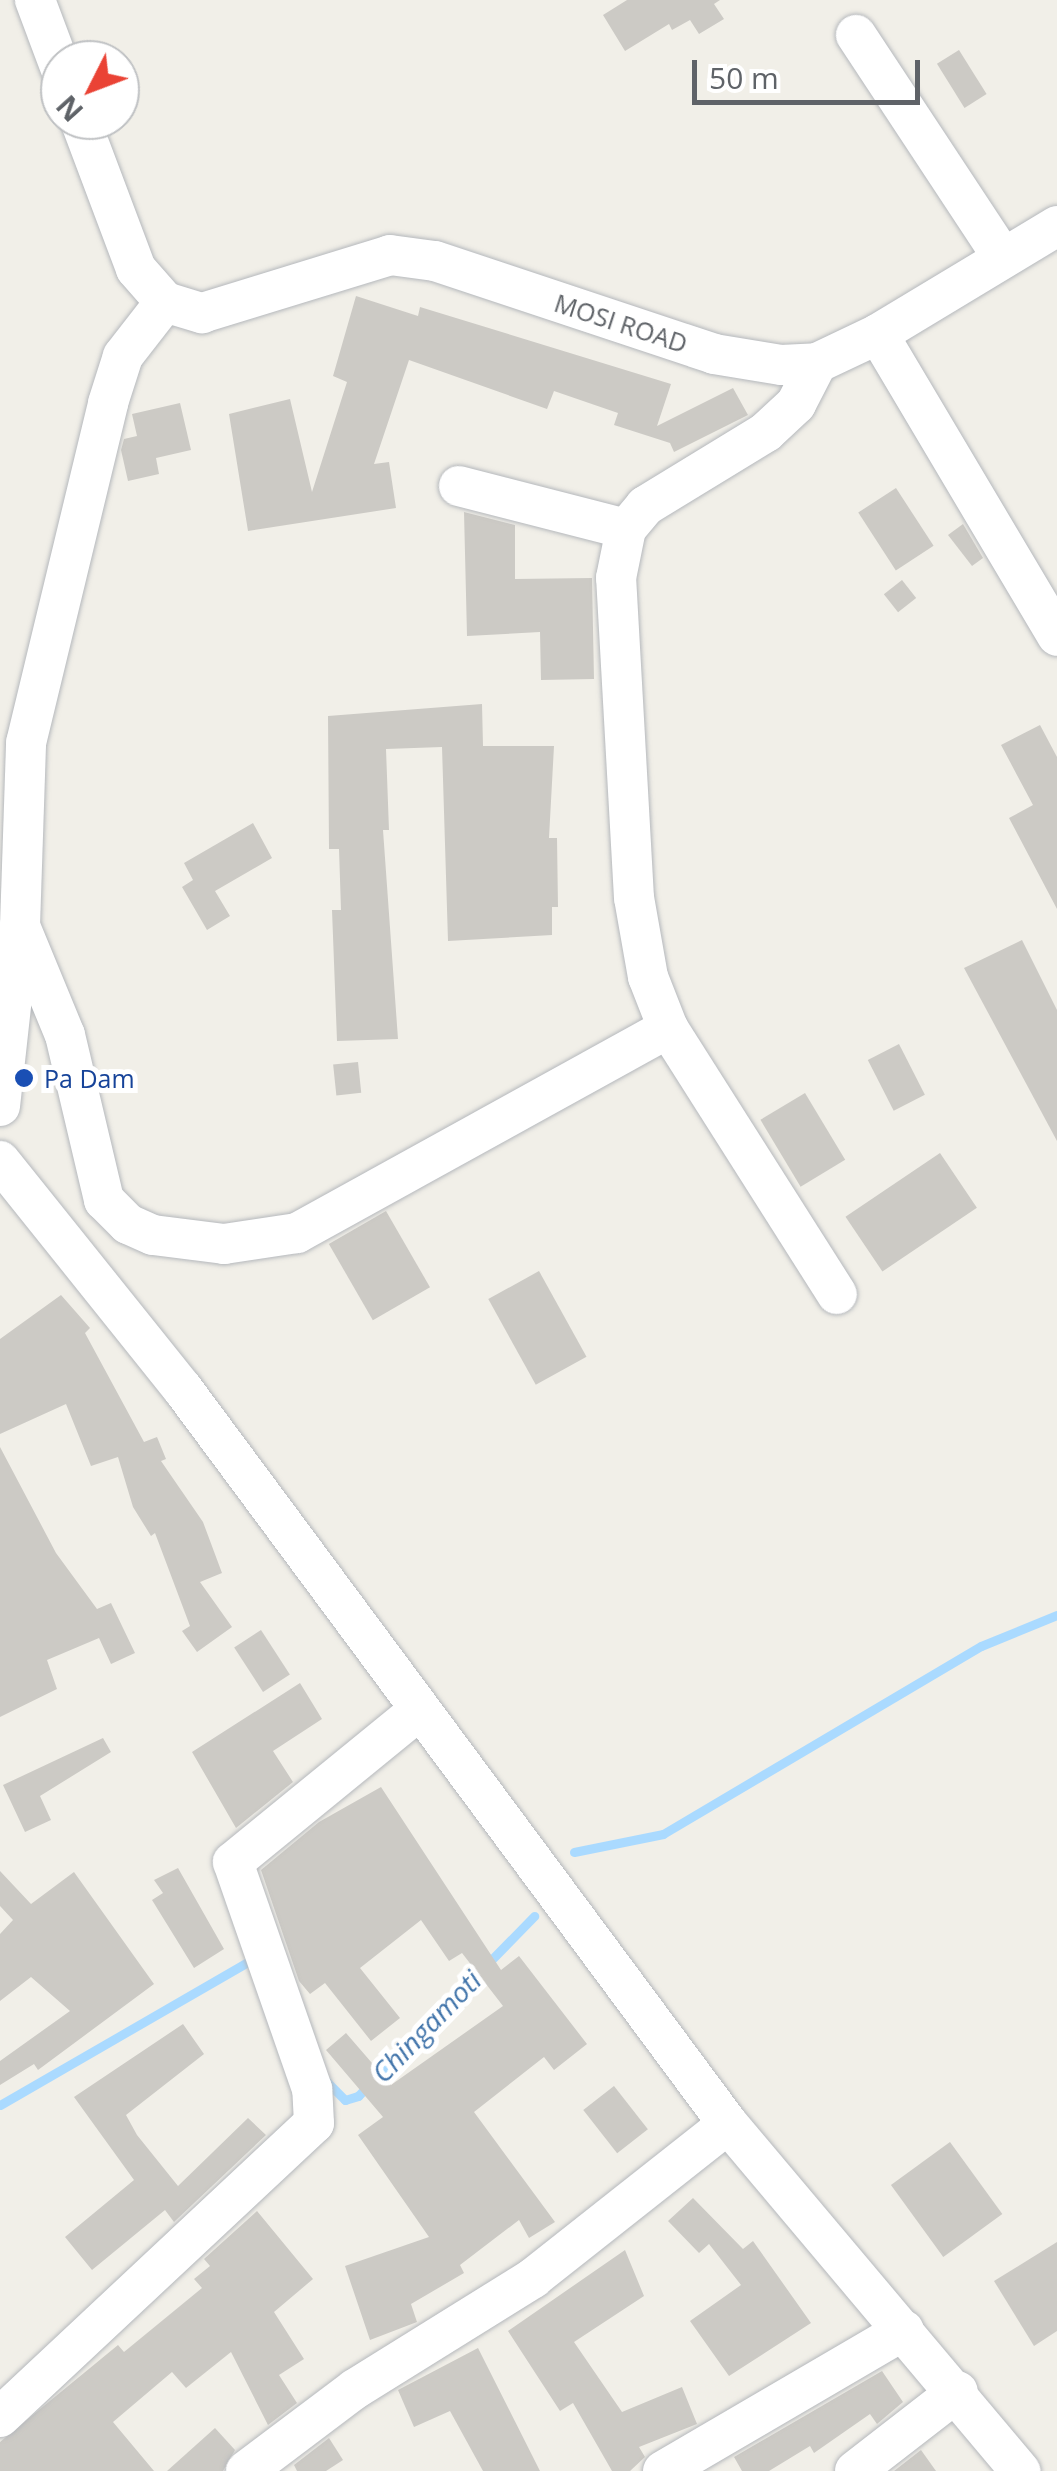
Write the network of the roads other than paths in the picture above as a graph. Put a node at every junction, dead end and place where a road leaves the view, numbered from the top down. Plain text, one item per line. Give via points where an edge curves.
1 (35, 0) edge
2 (856, 35) dead end
3 (50, 40) edge
4 (88, 140) edge
5 (1057, 226) edge
6 (1003, 258) junction
7 (165, 302) junction
8 (878, 334) junction
9 (817, 362) junction
10 (458, 486) dead end
11 (626, 529) junction
12 (1057, 636) edge
13 (13, 902) edge
14 (668, 1028) junction
15 (1, 1079) edge
16 (0, 1161) edge
17 (836, 1294) dead end
18 (418, 1712) junction
19 (728, 2124) junction
20 (904, 2330) junction
21 (958, 2391) junction
22 (0, 2417) edge
23 (246, 2471) edge
24 (663, 2471) edge
25 (855, 2471) edge
26 (1020, 2471) edge

1 - 3 street
2 - 6 street
4 - 7 street via 136,268
5 - 6 street, MOSI ROAD
6 - 8 street, MOSI ROAD
7 - 9 street, MOSI ROAD via 202,314 390,255 435,262 714,354 782,365
7 - 13 street via 123,356 58,602 26,743
8 - 9 street, MOSI ROAD
8 - 12 street
9 - 11 street via 796,404 766,432 646,506
10 - 11 street
11 - 14 street via 616,578 634,898 648,977
13 - 14 street via 65,1035 104,1200 128,1224 153,1235 224,1244 298,1233
13 - 15 street
14 - 17 street
16 - 18 street via 182,1388
18 - 19 street
18 - 22 street via 233,1862 312,2089 314,2123
19 - 20 street
19 - 23 street via 533,2278 355,2389
20 - 21 street
20 - 24 street
21 - 25 street
21 - 26 street

